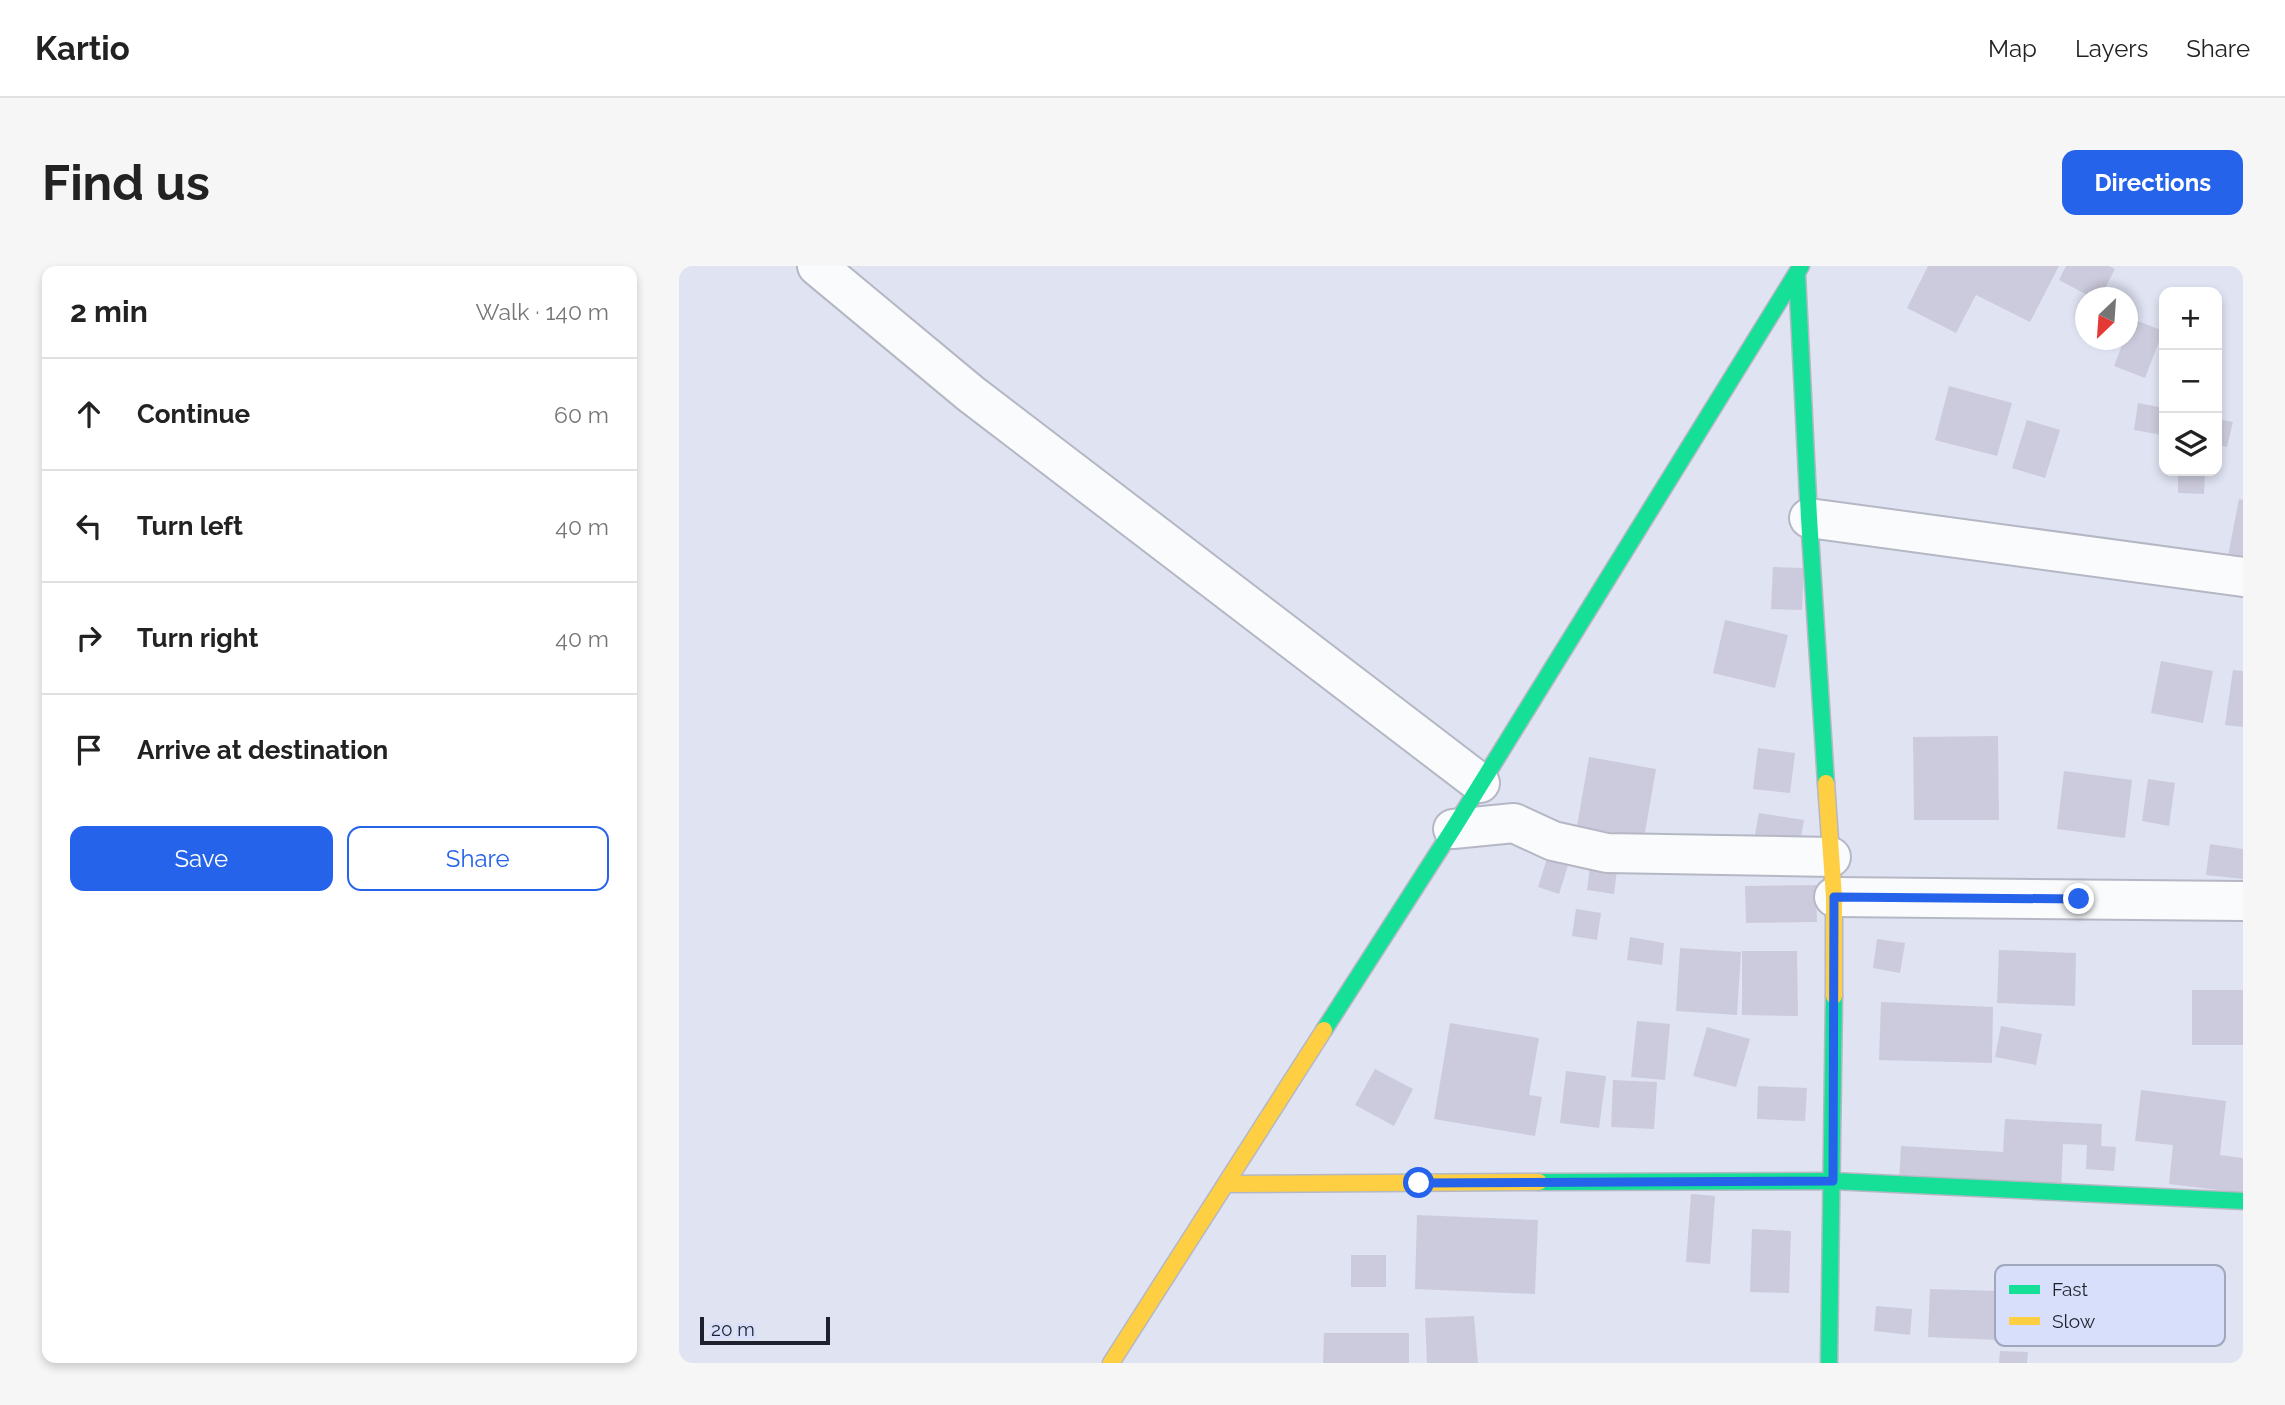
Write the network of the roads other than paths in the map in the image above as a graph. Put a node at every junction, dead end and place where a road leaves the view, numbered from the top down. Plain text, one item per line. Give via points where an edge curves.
1 (817, 266) edge
2 (1799, 270) edge
3 (1809, 518) junction
4 (2243, 577) edge
5 (1480, 783) junction
6 (1453, 829) junction
7 (1831, 857) junction
8 (1834, 897) junction
9 (2243, 901) edge
10 (1833, 1181) junction
11 (1226, 1184) junction
12 (2243, 1201) edge
13 (1111, 1363) edge
14 (1829, 1363) edge

1 - 5 street via 971,394
2 - 3 street
2 - 5 street
3 - 4 street
3 - 7 street
5 - 6 street
6 - 7 street via 1514,823 1553,841 1607,852
6 - 11 street
7 - 8 street
8 - 9 street
8 - 10 street
10 - 11 street
10 - 12 street
10 - 14 street
11 - 13 street

